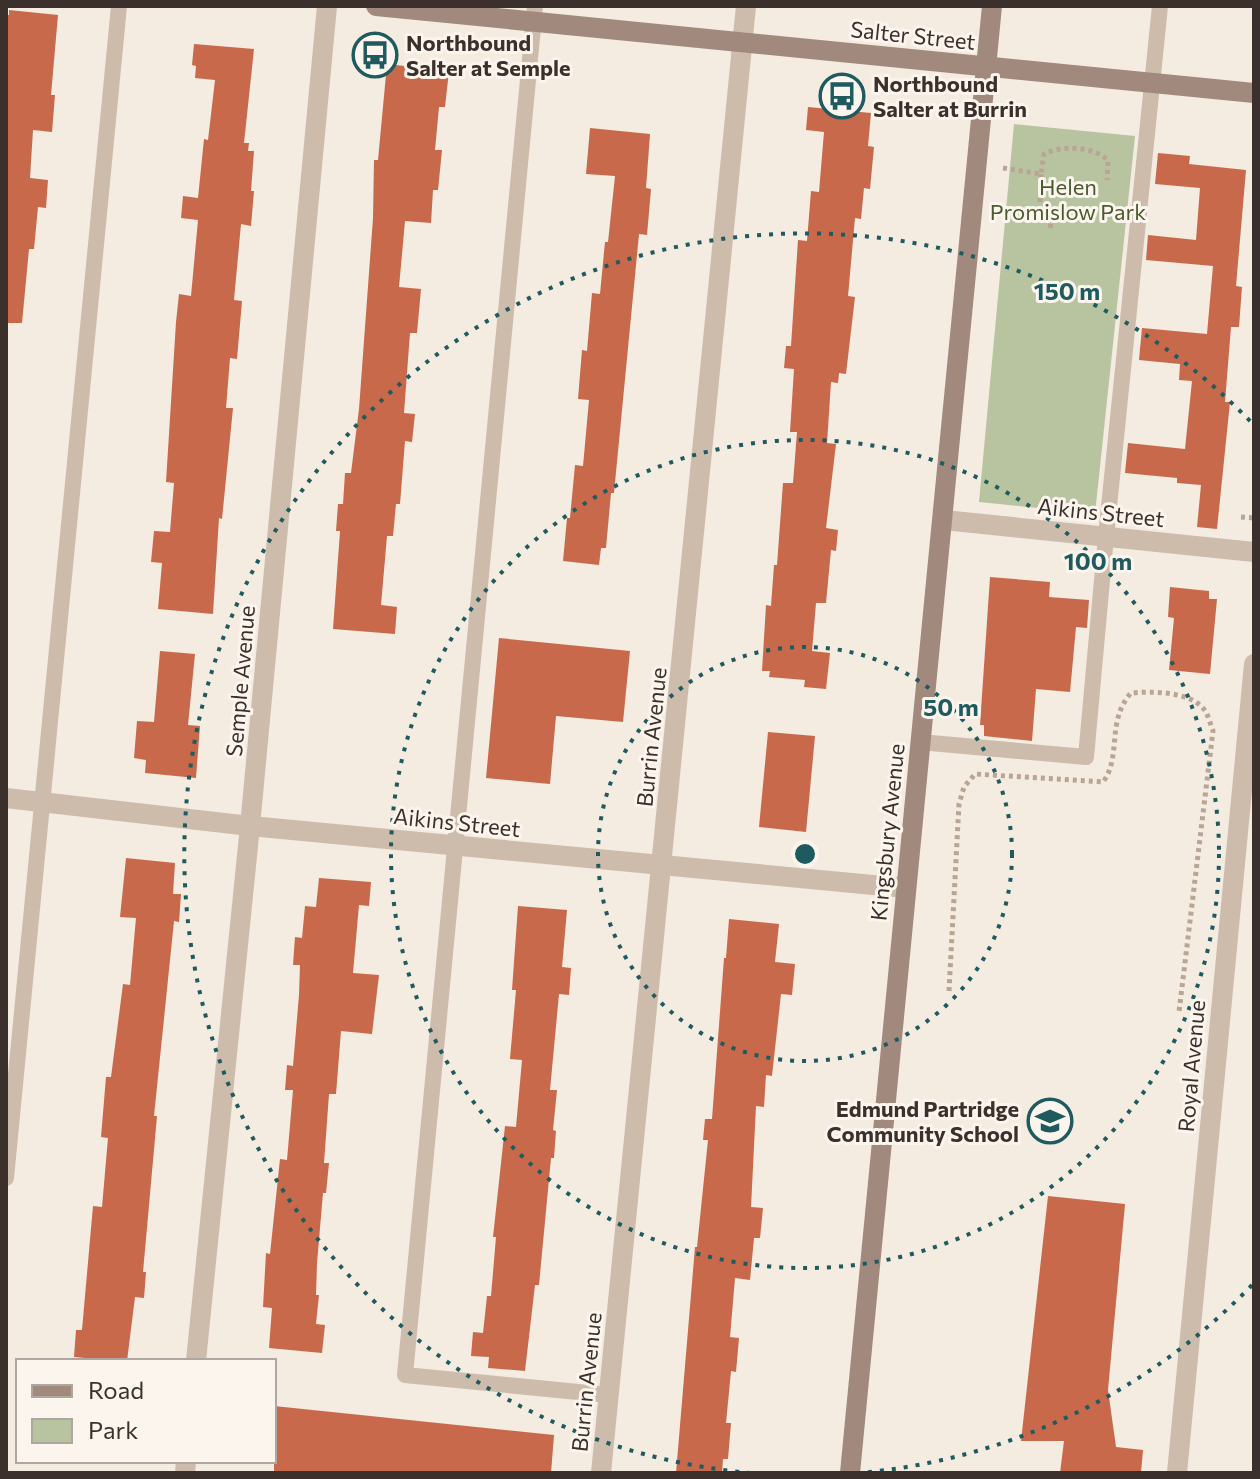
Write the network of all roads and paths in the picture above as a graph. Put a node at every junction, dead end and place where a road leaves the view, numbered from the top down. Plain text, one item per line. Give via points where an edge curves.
1 (119, 6) edge
2 (327, 6) edge
3 (376, 6) edge
4 (746, 6) edge
5 (992, 6) edge
6 (1160, 6) edge
7 (535, 14) edge
8 (743, 42) junction
9 (987, 66) junction
10 (1153, 83) junction
11 (1254, 93) edge
12 (1003, 168) dead end
13 (1041, 174) junction
14 (1107, 180) dead end
15 (1050, 230) dead end
16 (1241, 517) dead end
17 (1254, 518) edge
18 (944, 520) junction
19 (1106, 536) junction
20 (1254, 552) edge
21 (1254, 664) edge
22 (920, 742) junction
23 (6, 798) edge
24 (42, 802) junction
25 (250, 826) junction
26 (457, 845) junction
27 (662, 866) junction
28 (905, 888) junction
29 (949, 991) dead end
30 (1179, 1012) dead end
31 (6, 1178) edge
32 (196, 1359) edge
33 (609, 1395) junction
34 (601, 1473) edge
35 (850, 1473) edge
36 (1177, 1473) edge

1 - 24 lane
2 - 25 street, Semple Avenue
3 - 7 street, Salter Street
4 - 8 street, Burrin Avenue
5 - 9 street, Kingsbury Avenue
6 - 10 lane
7 - 8 street, Salter Street
7 - 26 lane
8 - 9 street, Salter Street
8 - 27 street, Burrin Avenue
9 - 10 street, Salter Street
9 - 18 street, Kingsbury Avenue
10 - 11 street, Salter Street
10 - 19 lane
12 - 13 path
13 - 14 path via 1044,154 1057,147 1099,152 1108,160
13 - 15 path via 1040,202 1052,211
16 - 17 path
18 - 19 street, Aikins Street
18 - 22 street, Kingsbury Avenue
19 - 20 street, Aikins Street
19 - 22 lane via 1086,757
21 - 36 street, Royal Avenue
22 - 28 street, Kingsbury Avenue
23 - 24 street, Aikins Street
24 - 25 street, Aikins Street
24 - 31 lane
25 - 26 street, Aikins Street
25 - 32 street, Semple Avenue
26 - 27 street, Aikins Street
26 - 33 lane via 405,1375
27 - 28 street, Aikins Street
27 - 33 street, Burrin Avenue
28 - 35 street, Kingsbury Avenue
29 - 30 path via 964,787 975,774 1103,782 1109,774 1121,704 1131,693 1151,691 1191,699 1205,710 1213,731
33 - 34 street, Burrin Avenue

